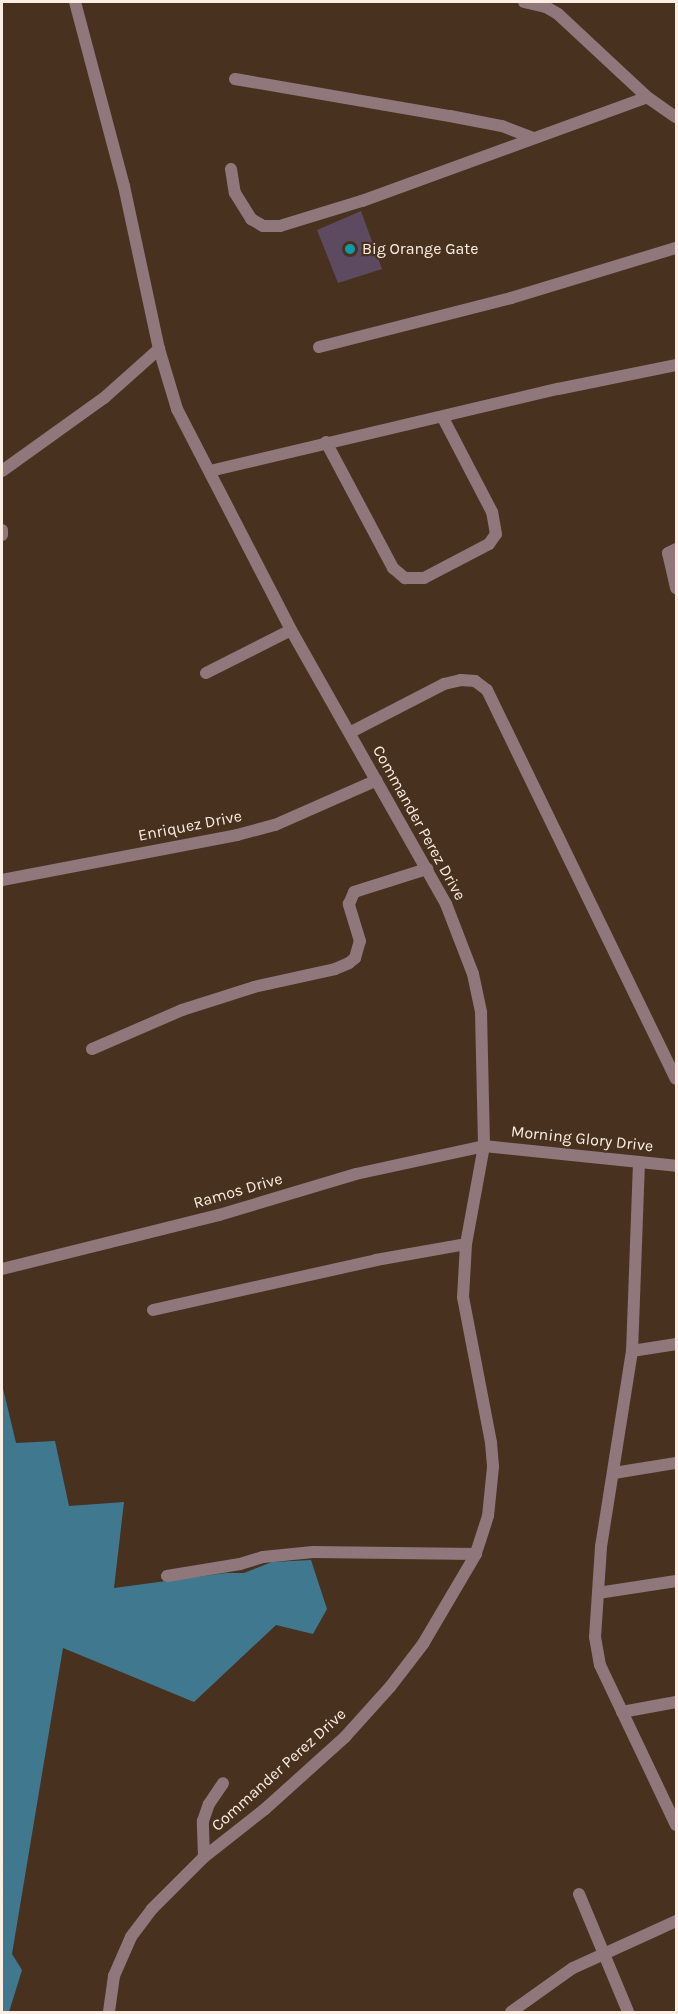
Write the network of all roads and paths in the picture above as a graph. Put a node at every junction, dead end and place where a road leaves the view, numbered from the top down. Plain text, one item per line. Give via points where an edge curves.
1 (75, 2) edge
2 (524, 2) edge
3 (235, 79) dead end
4 (647, 97) junction
5 (676, 117) edge
6 (532, 138) junction
7 (231, 169) dead end
8 (676, 248) edge
9 (319, 347) dead end
10 (159, 349) junction
11 (676, 365) edge
12 (442, 418) junction
13 (326, 442) junction
14 (2, 471) edge
15 (210, 471) junction
16 (2, 530) edge
17 (2, 535) edge
18 (676, 549) edge
19 (676, 588) edge
20 (291, 630) junction
21 (206, 673) dead end
22 (351, 732) junction
23 (377, 780) junction
24 (427, 869) junction
25 (2, 880) edge
26 (92, 1049) dead end
27 (676, 1079) edge
28 (484, 1146) junction
29 (639, 1162) junction
30 (676, 1166) edge
31 (466, 1244) junction
32 (2, 1269) edge
33 (153, 1310) dead end
34 (676, 1344) edge
35 (632, 1351) junction
36 (676, 1463) edge
37 (614, 1473) junction
38 (476, 1554) junction
39 (167, 1576) dead end
40 (676, 1581) edge
41 (598, 1593) junction
42 (676, 1702) edge
43 (622, 1712) junction
44 (223, 1783) dead end
45 (676, 1825) edge
46 (204, 1857) junction
47 (579, 1894) dead end
48 (676, 1921) edge
49 (603, 1954) junction
50 (109, 2013) edge
51 (511, 2013) edge
52 (628, 2013) edge

1 - 10 street, Commander Perez Drive via 124,186
2 - 4 street via 558,14
3 - 6 street via 502,126
4 - 5 street
4 - 6 street
6 - 7 street via 362,201 280,226 263,226 251,219 236,193
8 - 9 street via 511,298
10 - 14 street via 104,398
10 - 15 street, Commander Perez Drive via 177,409
11 - 12 street via 569,386
12 - 13 street
12 - 13 street via 492,512 496,534 489,544 424,578 405,578 393,568
13 - 15 street
15 - 20 street, Commander Perez Drive
16 - 17 street
18 - 19 street via 668,553
20 - 21 street
20 - 22 street, Commander Perez Drive
22 - 23 street, Commander Perez Drive
22 - 27 street via 444,684 475,681 487,690
23 - 24 street, Commander Perez Drive
23 - 25 street, Enriquez Drive via 275,825 237,836
24 - 26 street via 354,892 349,904 360,941 349,963 182,1010
24 - 28 street, Commander Perez Drive via 446,904 473,974 481,1012
28 - 29 street, Morning Glory Drive
28 - 31 street, Commander Perez Drive
28 - 32 street, Ramos Drive via 356,1174 175,1227
29 - 30 street, Morning Glory Drive
29 - 35 street
31 - 33 street
31 - 38 street, Commander Perez Drive via 463,1297 493,1467 489,1516
34 - 35 street
35 - 37 street
36 - 37 street
37 - 41 street via 601,1546
38 - 39 street via 313,1552 263,1557
38 - 46 street, Commander Perez Drive via 423,1644 390,1687 345,1737
40 - 41 street
41 - 43 street via 596,1651
42 - 43 street
43 - 45 street
44 - 46 street via 208,1804 203,1821
46 - 50 street, Commander Perez Drive via 152,1909 131,1937 114,1976
47 - 49 street
48 - 49 street
49 - 51 street via 573,1968
49 - 52 street

